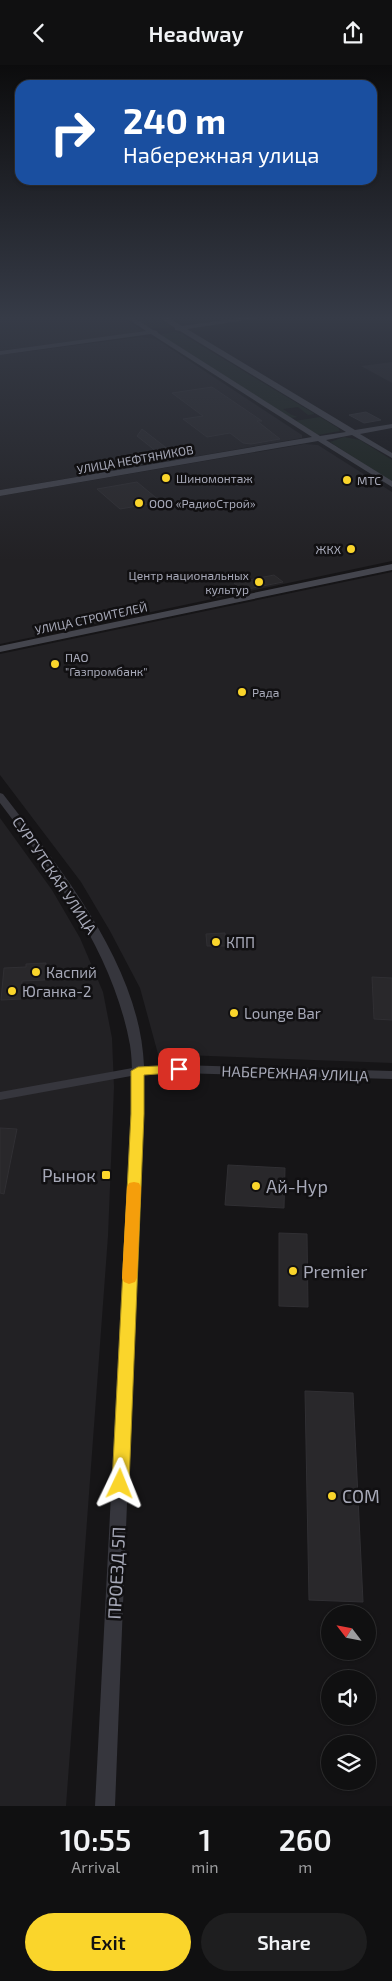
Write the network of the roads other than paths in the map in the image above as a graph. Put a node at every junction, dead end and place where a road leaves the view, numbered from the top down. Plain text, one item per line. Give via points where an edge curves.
1 (254, 398) edge
2 (295, 398) edge
3 (322, 414) junction
4 (289, 420) junction
5 (392, 426) edge
6 (352, 433) junction
7 (318, 439) junction
8 (392, 456) edge
9 (392, 485) edge
10 (0, 493) edge
11 (392, 567) edge
12 (0, 649) edge
13 (0, 796) edge
14 (138, 1071) junction
15 (392, 1075) edge
16 (0, 1096) edge
17 (105, 1806) edge

1 - 4 main road
2 - 3 main road
3 - 4 main road
3 - 6 main road
4 - 7 main road
5 - 6 main road, УЛИЦА НЕФТЯНИКОВ
6 - 7 main road, УЛИЦА НЕФТЯНИКОВ
6 - 8 main road
7 - 9 main road
7 - 10 main road, УЛИЦА НЕФТЯНИКОВ
11 - 12 main road, УЛИЦА СТРОИТЕЛЕЙ
13 - 14 street, СУРГУТСКАЯ УЛИЦА via 63,882 102,946 126,1005 136,1045
14 - 15 street, НАБЕРЕЖНАЯ УЛИЦА via 179,1069
14 - 16 street
14 - 17 street, ПРОЕЗД 5П

